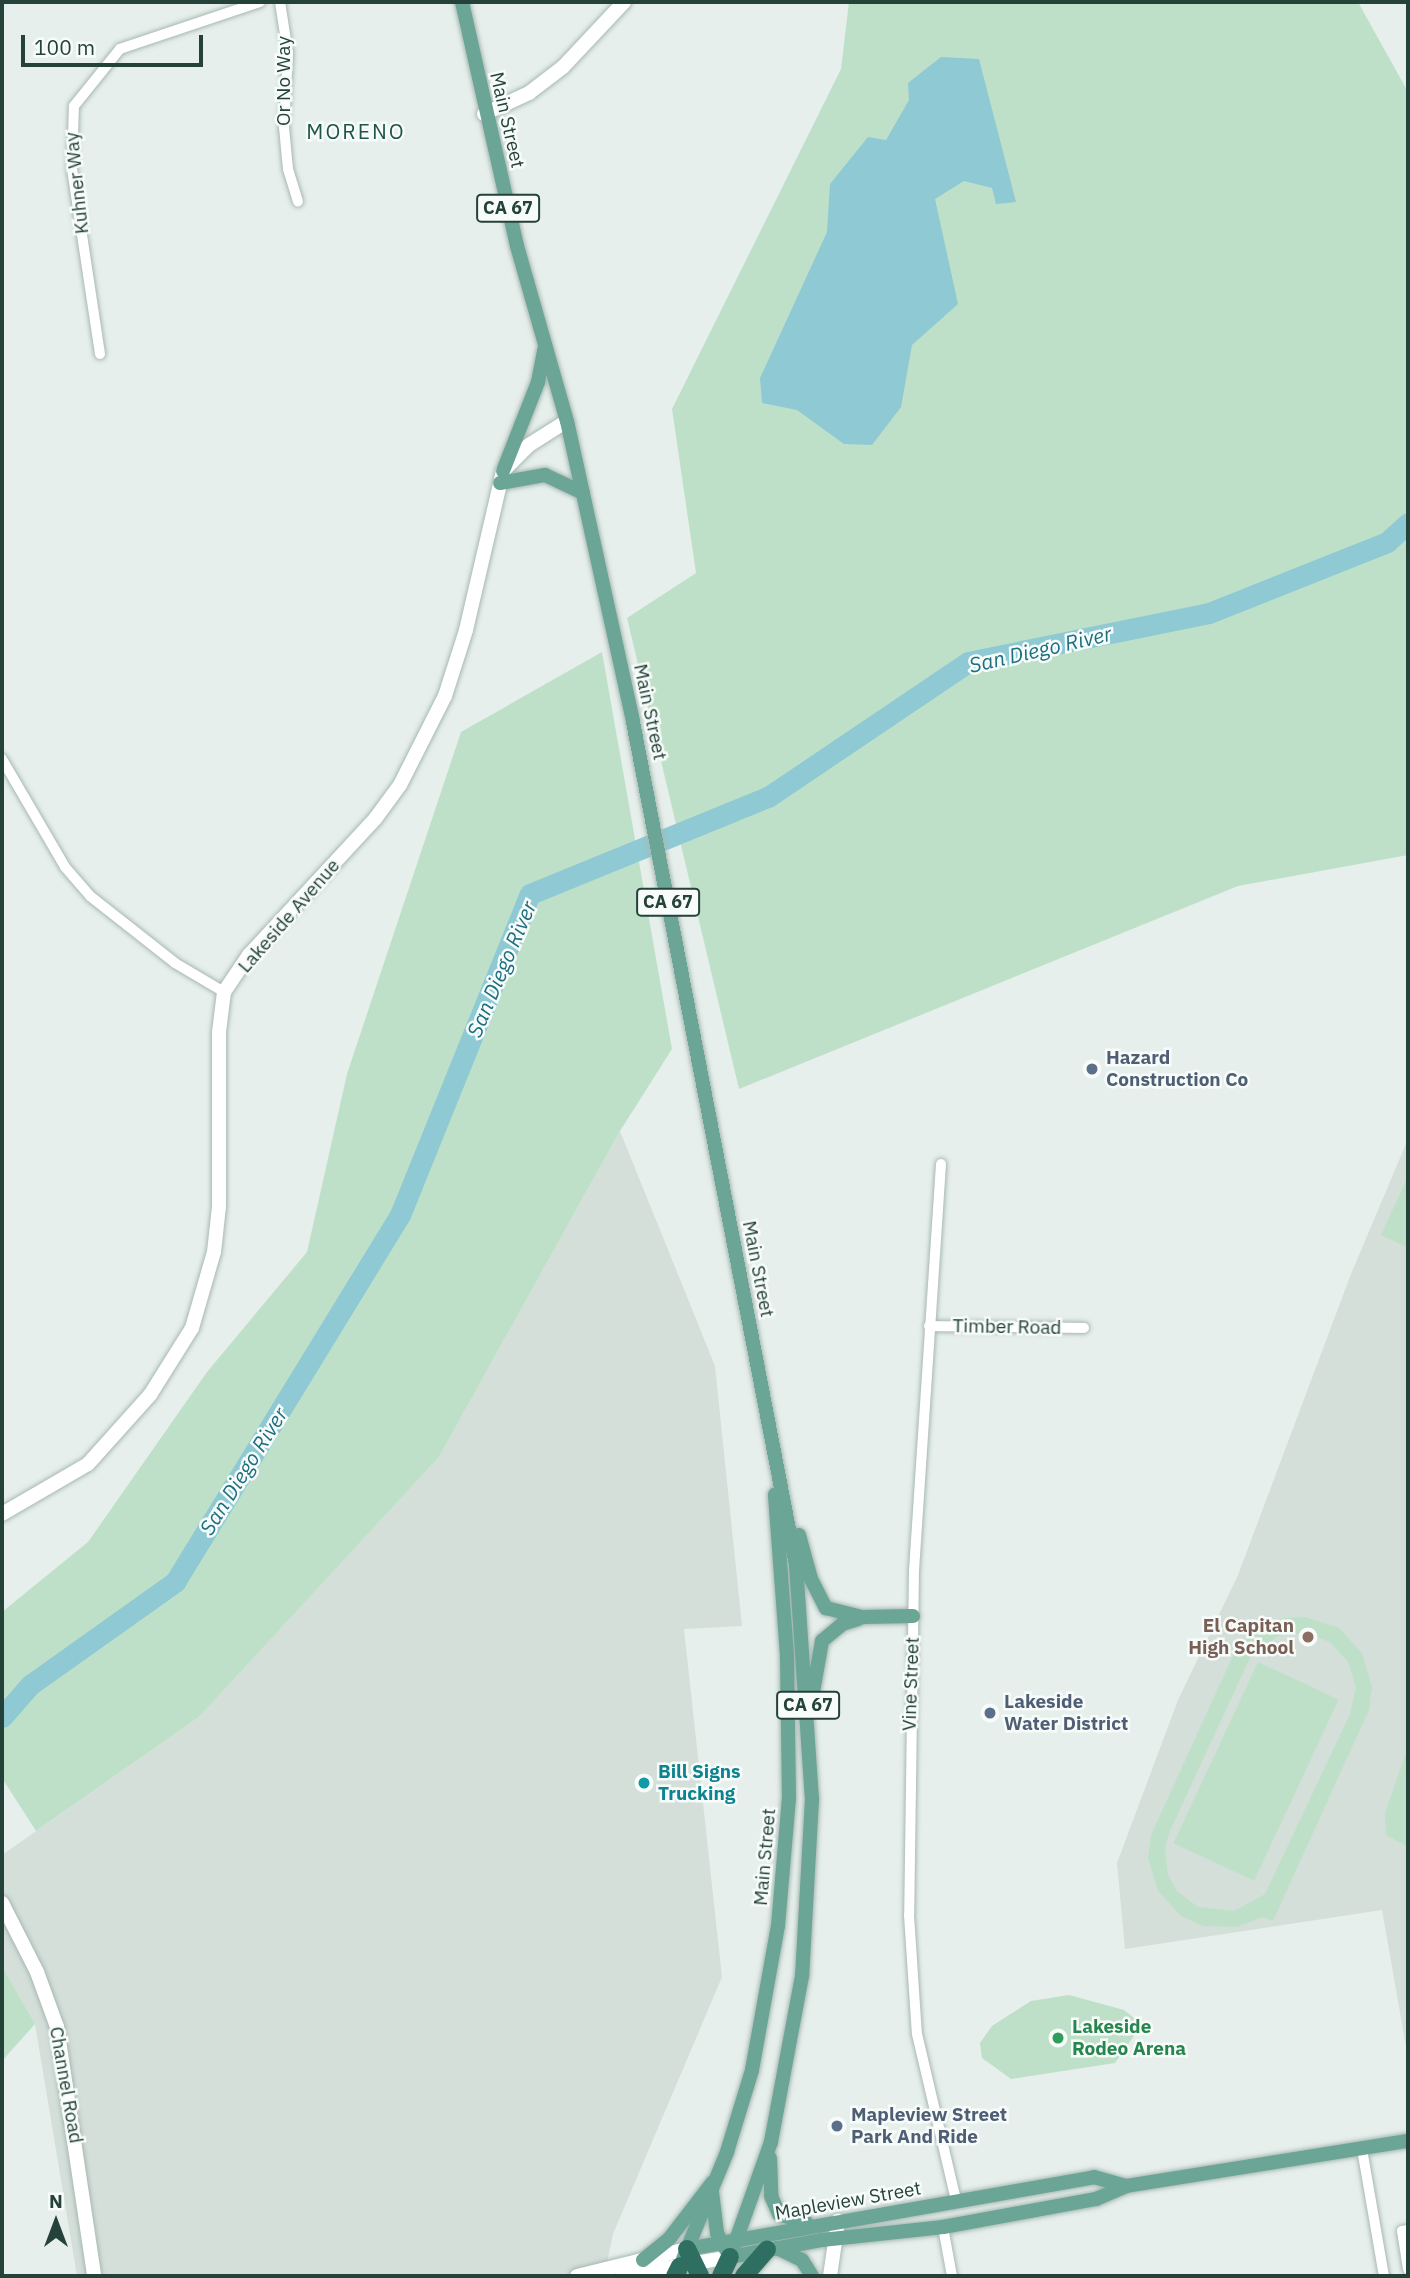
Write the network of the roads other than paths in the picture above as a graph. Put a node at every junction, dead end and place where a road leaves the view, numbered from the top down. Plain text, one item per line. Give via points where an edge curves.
1 (260, 2) edge
2 (280, 2) edge
3 (462, 2) edge
4 (624, 2) edge
5 (484, 114) junction
6 (298, 202) dead end
7 (545, 346) junction
8 (100, 354) dead end
9 (567, 421) junction
10 (502, 477) junction
11 (583, 493) junction
12 (2, 759) edge
13 (225, 992) junction
14 (941, 1164) dead end
15 (929, 1326) junction
16 (1084, 1328) dead end
17 (770, 1436) junction
18 (2, 1514) edge
19 (913, 1616) junction
20 (863, 1617) junction
21 (809, 1720) junction
22 (2, 1903) edge
23 (1408, 2141) edge
24 (771, 2142) junction
25 (1362, 2149) junction
26 (714, 2185) junction
27 (1126, 2186) junction
28 (956, 2200) junction
29 (838, 2221) junction
30 (820, 2225) junction
31 (943, 2227) junction
32 (1408, 2230) edge
33 (834, 2240) junction
34 (729, 2247) junction
35 (772, 2249) junction
36 (643, 2260) junction
37 (688, 2266) edge
38 (1408, 2270) edge
39 (94, 2276) edge
40 (577, 2276) edge
41 (622, 2276) edge
42 (721, 2276) edge
43 (744, 2276) edge
44 (812, 2276) edge
45 (830, 2276) edge
46 (952, 2276) edge
47 (1384, 2276) edge

1 - 8 street, Kuhner Way via 120,49 74,106 72,168
2 - 6 street, Or No Way via 288,53 284,127 288,169
3 - 5 main road, Main Street / CA 67
4 - 5 street via 563,67 529,93
5 - 7 main road, Main Street / CA 67
7 - 9 main road, Main Street / CA 67
7 - 10 main road via 538,382
9 - 10 street via 529,445
9 - 11 main road, Main Street / CA 67
10 - 11 main road via 545,475
10 - 13 street, Lakeside Avenue via 466,630 445,696 419,751 375,819 249,955
11 - 17 main road, Main Street / CA 67
12 - 13 street via 65,867 90,897 175,963
13 - 18 street, Lakeside Avenue via 219,1032 219,1207 214,1252 192,1328 150,1395 88,1464
14 - 15 street, Vine Street
15 - 16 street, Timber Road
15 - 19 street, Vine Street
17 - 20 main road via 819,1599 840,1614
17 - 21 main road, Main Street / CA 67 via 796,1565
17 - 26 main road, Main Street / CA 67 via 787,1655 789,1798 765,2011 752,2070
19 - 20 main road
19 - 28 street, Vine Street via 909,1916 917,2034
20 - 21 main road via 842,1624 822,1641
21 - 24 main road, Main Street / CA 67 via 811,1799 802,1976
22 - 39 street, Channel Road via 37,1972 57,2027
23 - 25 main road, Mapleview Street
24 - 30 main road via 771,2196 779,2214
24 - 34 main road, Main Street / CA 67
25 - 27 main road, Mapleview Street
25 - 47 street
26 - 34 main road
26 - 36 main road via 698,2196 669,2239
26 - 37 main road, Main Street / CA 67
27 - 28 main road, Mapleview Street via 1094,2177
27 - 31 main road, Mapleview Street via 1096,2199
28 - 29 main road, Mapleview Street
29 - 30 main road, Mapleview Street
29 - 33 street
30 - 34 main road, Mapleview Street
31 - 33 main road, Mapleview Street
31 - 46 street
32 - 38 street via 1402,2231
33 - 35 main road, Mapleview Street
33 - 45 street
34 - 35 main road, Mapleview Street
34 - 37 street, Mapleview Street
34 - 42 highway, CA 67
35 - 43 highway
35 - 44 main road via 802,2260
36 - 37 street, Mapleview Street
36 - 40 street, Mapleview Street
37 - 41 street, Mapleview Street

